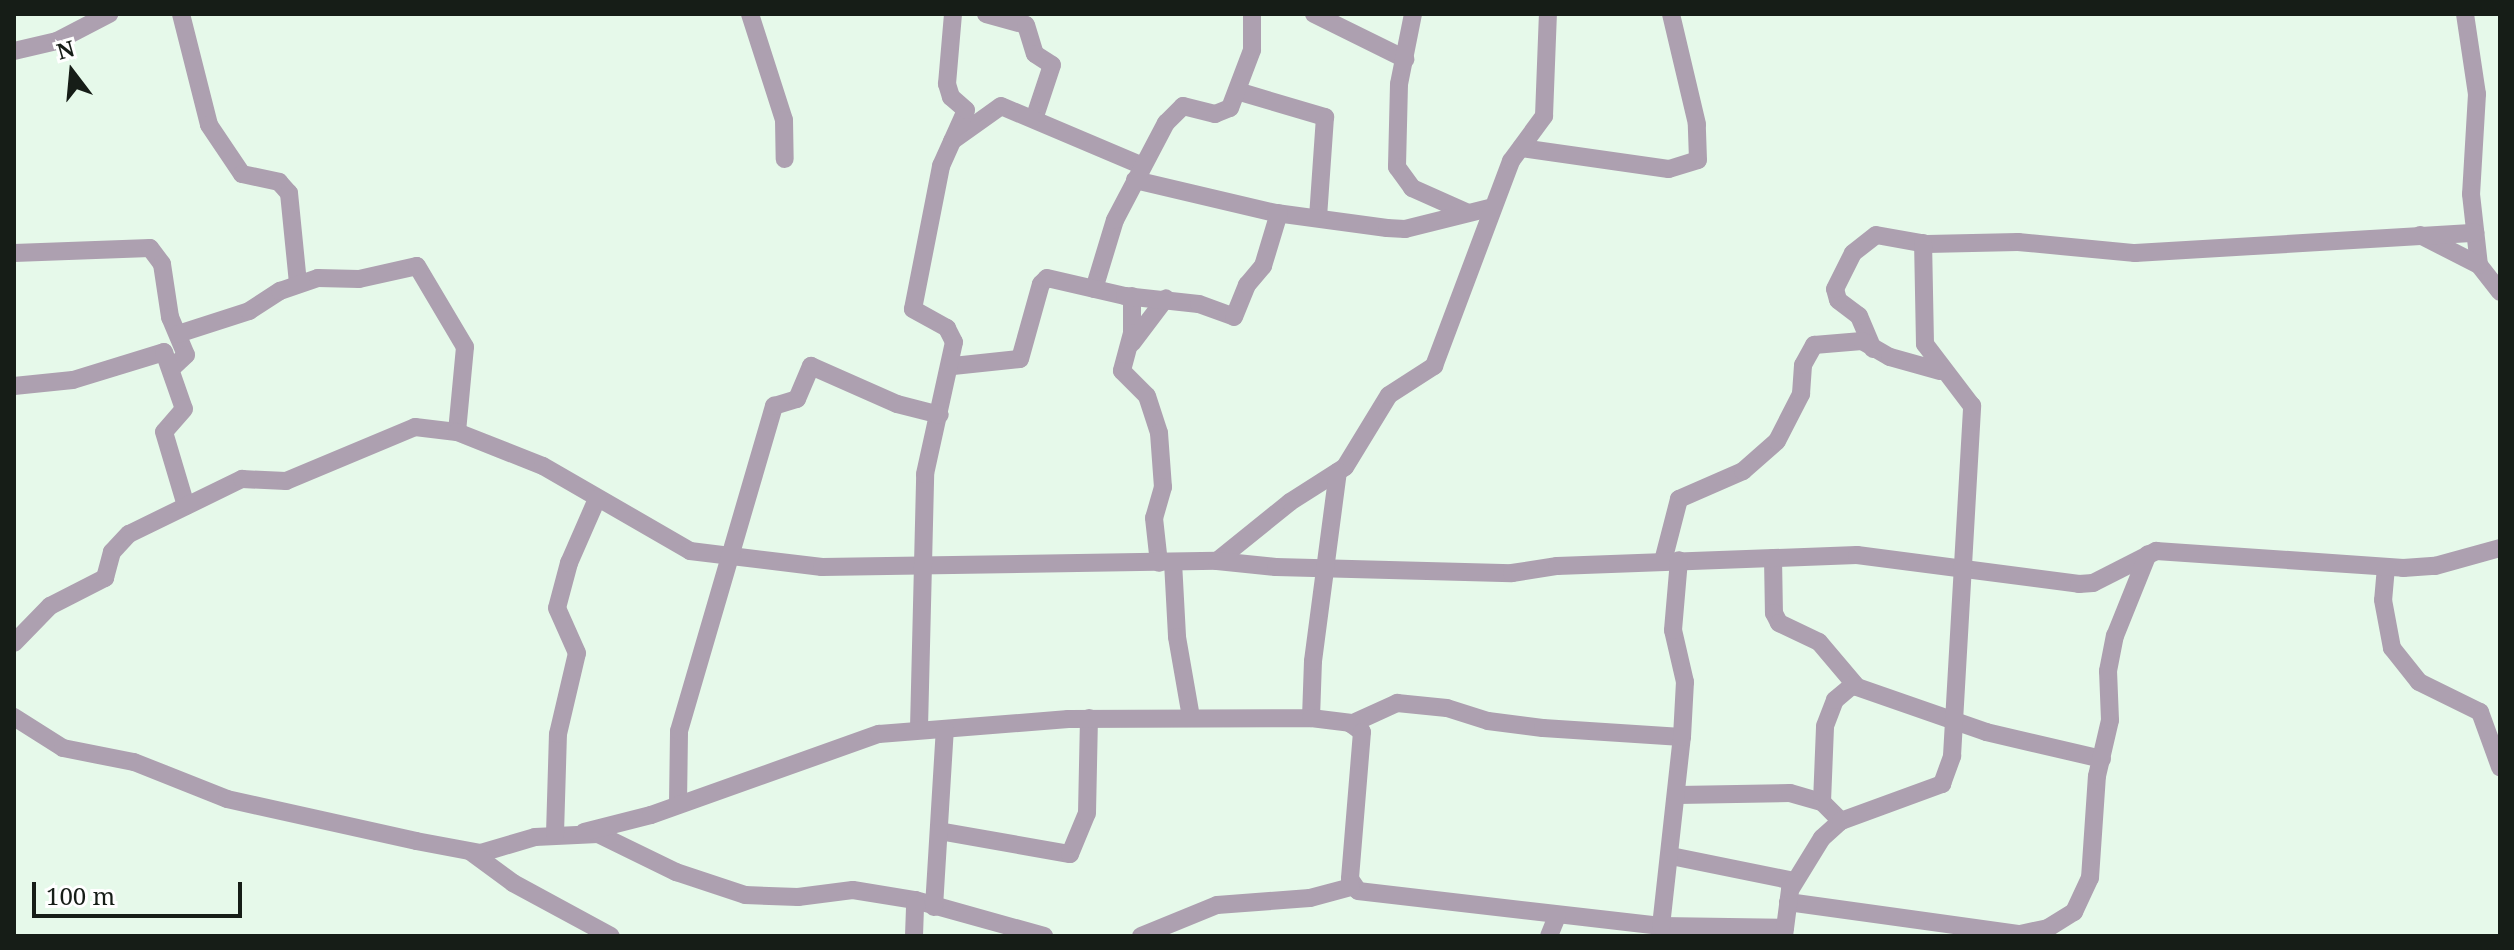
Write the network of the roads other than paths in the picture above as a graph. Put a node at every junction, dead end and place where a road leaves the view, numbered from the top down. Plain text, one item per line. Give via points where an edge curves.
1 (109, 14) edge
2 (181, 14) edge
3 (750, 14) edge
4 (953, 14) edge
5 (986, 14) edge
6 (1252, 14) edge
7 (1314, 14) edge
8 (1413, 14) edge
9 (1548, 14) edge
10 (1671, 14) edge
11 (2465, 14) edge
12 (1011, 17) edge
13 (14, 51) edge
14 (1405, 59) junction
15 (1237, 91) junction
16 (1034, 119) junction
17 (952, 141) junction
18 (1521, 148) junction
19 (785, 159) dead end
20 (1139, 173) junction
21 (1493, 207) junction
22 (1466, 212) junction
23 (1279, 213) junction
24 (1318, 216) junction
25 (2475, 233) junction
26 (2420, 235) junction
27 (1923, 243) junction
28 (14, 253) edge
29 (2479, 265) junction
30 (298, 283) junction
31 (1094, 289) junction
32 (2500, 292) edge
33 (1132, 296) junction
34 (1166, 298) junction
35 (178, 334) junction
36 (1128, 349) junction
37 (1873, 349) junction
38 (953, 366) junction
39 (172, 368) junction
40 (1942, 371) junction
41 (14, 386) edge
42 (940, 415) junction
43 (457, 432) junction
44 (1338, 472) junction
45 (597, 499) junction
46 (186, 506) junction
47 (2500, 548) edge
48 (2148, 554) junction
49 (730, 558) junction
50 (1773, 558) junction
51 (1671, 560) junction
52 (1217, 561) junction
53 (1166, 563) junction
54 (1959, 565) junction
55 (919, 566) junction
56 (2386, 567) junction
57 (1327, 569) junction
58 (14, 643) edge
59 (1854, 684) junction
60 (14, 717) edge
61 (1191, 717) junction
62 (1089, 718) junction
63 (1311, 718) junction
64 (1957, 722) junction
65 (1351, 724) junction
66 (919, 728) junction
67 (945, 729) junction
68 (1682, 737) junction
69 (2102, 759) junction
70 (2500, 767) edge
71 (1678, 795) junction
72 (1822, 802) junction
73 (678, 804) junction
74 (1841, 821) junction
75 (939, 831) junction
76 (584, 832) junction
77 (555, 834) junction
78 (471, 852) junction
79 (1671, 856) junction
80 (1794, 881) junction
81 (1351, 887) junction
82 (915, 900) junction
83 (1788, 902) junction
84 (934, 907) junction
85 (1557, 916) junction
86 (1664, 929) edge
87 (1784, 932) edge
88 (2026, 934) edge
89 (611, 936) edge
90 (914, 936) edge
91 (1044, 936) edge
92 (1141, 936) edge
93 (1549, 936) edge

1 - 13 street via 57,41
2 - 30 street via 209,125 242,174 279,182 289,193
3 - 19 street via 784,120
4 - 17 street via 947,84 951,97 966,110
5 - 12 street
6 - 15 street via 1252,50
7 - 14 street
8 - 14 street
9 - 18 street via 1544,116
10 - 18 street via 1697,124 1698,160 1669,169
11 - 25 street via 2477,94 2471,194
12 - 16 street via 1031,29 1035,54 1052,65
14 - 22 street via 1398,99 1397,167 1412,188
15 - 20 street via 1221,114 1180,108
15 - 24 street via 1325,117
16 - 17 street via 998,107
16 - 20 street
17 - 38 street via 929,209 913,309 951,332
18 - 21 street
20 - 23 street
20 - 31 street via 1115,220
21 - 22 street
21 - 44 street via 1434,366 1389,395
22 - 24 street via 1405,229
23 - 24 street
23 - 34 street via 1263,266 1247,285 1235,316
25 - 26 street
25 - 29 street
26 - 27 street via 2135,253 2018,242
26 - 29 street
27 - 37 street via 1876,235 1863,241 1840,272 1836,295 1859,316
27 - 40 street via 1925,344
28 - 35 street via 150,248 162,264 170,317
29 - 32 street
30 - 35 street via 249,311
30 - 43 street via 327,277 359,279 406,265 420,269 465,347
31 - 33 street
31 - 38 street via 1045,279 1020,359
33 - 34 street
33 - 36 street
34 - 36 street
35 - 39 street via 186,359
36 - 53 street via 1123,376 1147,396 1159,433 1163,487 1154,518
37 - 40 street
37 - 51 street via 1858,341 1811,348 1803,365 1801,394 1777,441 1743,471 1681,497
38 - 42 street
39 - 41 street via 160,351 73,380
39 - 46 street via 184,409 164,432
40 - 54 street via 1972,406
42 - 49 street via 897,404 811,366 797,399 774,406
42 - 55 street via 925,474
43 - 45 street via 543,466
43 - 46 street via 404,430 375,447 286,481 242,479
44 - 52 street via 1290,502
44 - 57 street
45 - 49 street via 690,551
45 - 77 street via 569,563 557,608 577,653 558,734
46 - 58 street via 129,534 112,552 105,578 50,606
47 - 56 street via 2435,566
48 - 54 street via 2093,583 2011,578
48 - 56 street via 2259,556
48 - 69 street via 2115,636
49 - 55 street via 822,567
49 - 73 street via 679,731
50 - 51 street
50 - 54 street via 1857,555 1883,562
50 - 59 street via 1774,613 1779,623 1819,642
51 - 57 street via 1512,573
51 - 68 street via 1673,630 1685,682
52 - 53 street
52 - 57 street
53 - 55 street
53 - 61 street
54 - 64 street
55 - 66 street
56 - 70 street via 2383,600 2392,648 2419,682 2480,712
57 - 63 street via 1313,661
59 - 64 street
59 - 72 street via 1835,700 1825,726
60 - 78 street via 63,748 134,762 227,799
61 - 62 street
61 - 63 street
62 - 67 street
62 - 75 street via 1087,813 1070,854
63 - 65 street
64 - 69 street
64 - 74 street via 1942,784
65 - 68 street via 1397,703 1543,728
65 - 81 street via 1364,739
66 - 67 street
66 - 73 street via 863,738
67 - 75 street
68 - 71 street
69 - 88 street via 2090,878 2080,907 2048,928
71 - 72 street via 1771,790
71 - 79 street
72 - 74 street
73 - 76 street
74 - 80 street via 1822,838
75 - 84 street
76 - 77 street
76 - 82 street via 745,895 798,897 853,890
77 - 78 street
78 - 89 street via 513,883
79 - 80 street
79 - 86 street
80 - 83 street
81 - 85 street
81 - 92 street via 1310,898 1217,905
82 - 84 street
82 - 90 street
83 - 87 street
83 - 88 street via 1954,929
84 - 91 street
85 - 86 street
85 - 93 street
86 - 87 street

